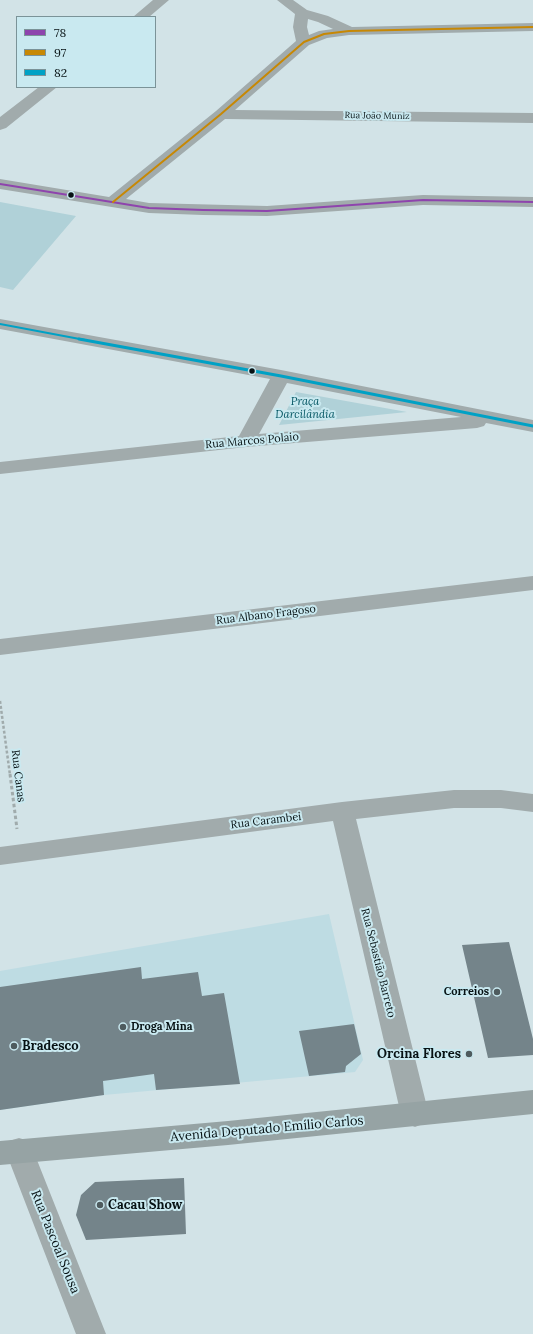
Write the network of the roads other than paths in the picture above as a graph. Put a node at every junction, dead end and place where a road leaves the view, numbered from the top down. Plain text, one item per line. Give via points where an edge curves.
1 (162, 0) edge
2 (284, 0) edge
3 (302, 13) junction
4 (141, 16) edge
5 (533, 27) edge
6 (349, 31) junction
7 (304, 42) junction
8 (48, 88) edge
9 (221, 114) junction
10 (533, 118) edge
11 (0, 125) edge
12 (0, 184) edge
13 (113, 202) junction
14 (533, 202) edge
15 (0, 324) edge
16 (281, 376) junction
17 (504, 420) junction
18 (533, 426) edge
19 (246, 441) junction
20 (0, 468) edge
21 (533, 583) edge
22 (0, 647) edge
23 (533, 802) edge
24 (342, 811) junction
25 (10, 854) edge
26 (533, 1102) edge
27 (415, 1115) junction
28 (10, 1152) edge
29 (91, 1334) edge

1 - 4 street
2 - 3 street
3 - 6 street
3 - 7 street via 300,26
5 - 6 street
6 - 7 street via 324,34
7 - 9 street
8 - 11 street
9 - 10 street, Rua João Muniz
9 - 13 street
12 - 13 street
13 - 14 street via 149,208 267,211 423,200
15 - 16 street
16 - 17 street
16 - 19 street
17 - 18 street
17 - 19 street, Rua Marcos Polaio
19 - 20 street, Rua Marcos Polaio
21 - 22 street, Rua Albano Fragoso
23 - 24 street, Rua Carambei via 454,799
24 - 25 street, Rua Carambei
24 - 27 street, Rua Sebastião Barreto
26 - 27 main road, Avenida Deputado Emílio Carlos
27 - 28 main road, Avenida Deputado Emílio Carlos
28 - 29 street, Rua Pascoal Sousa

